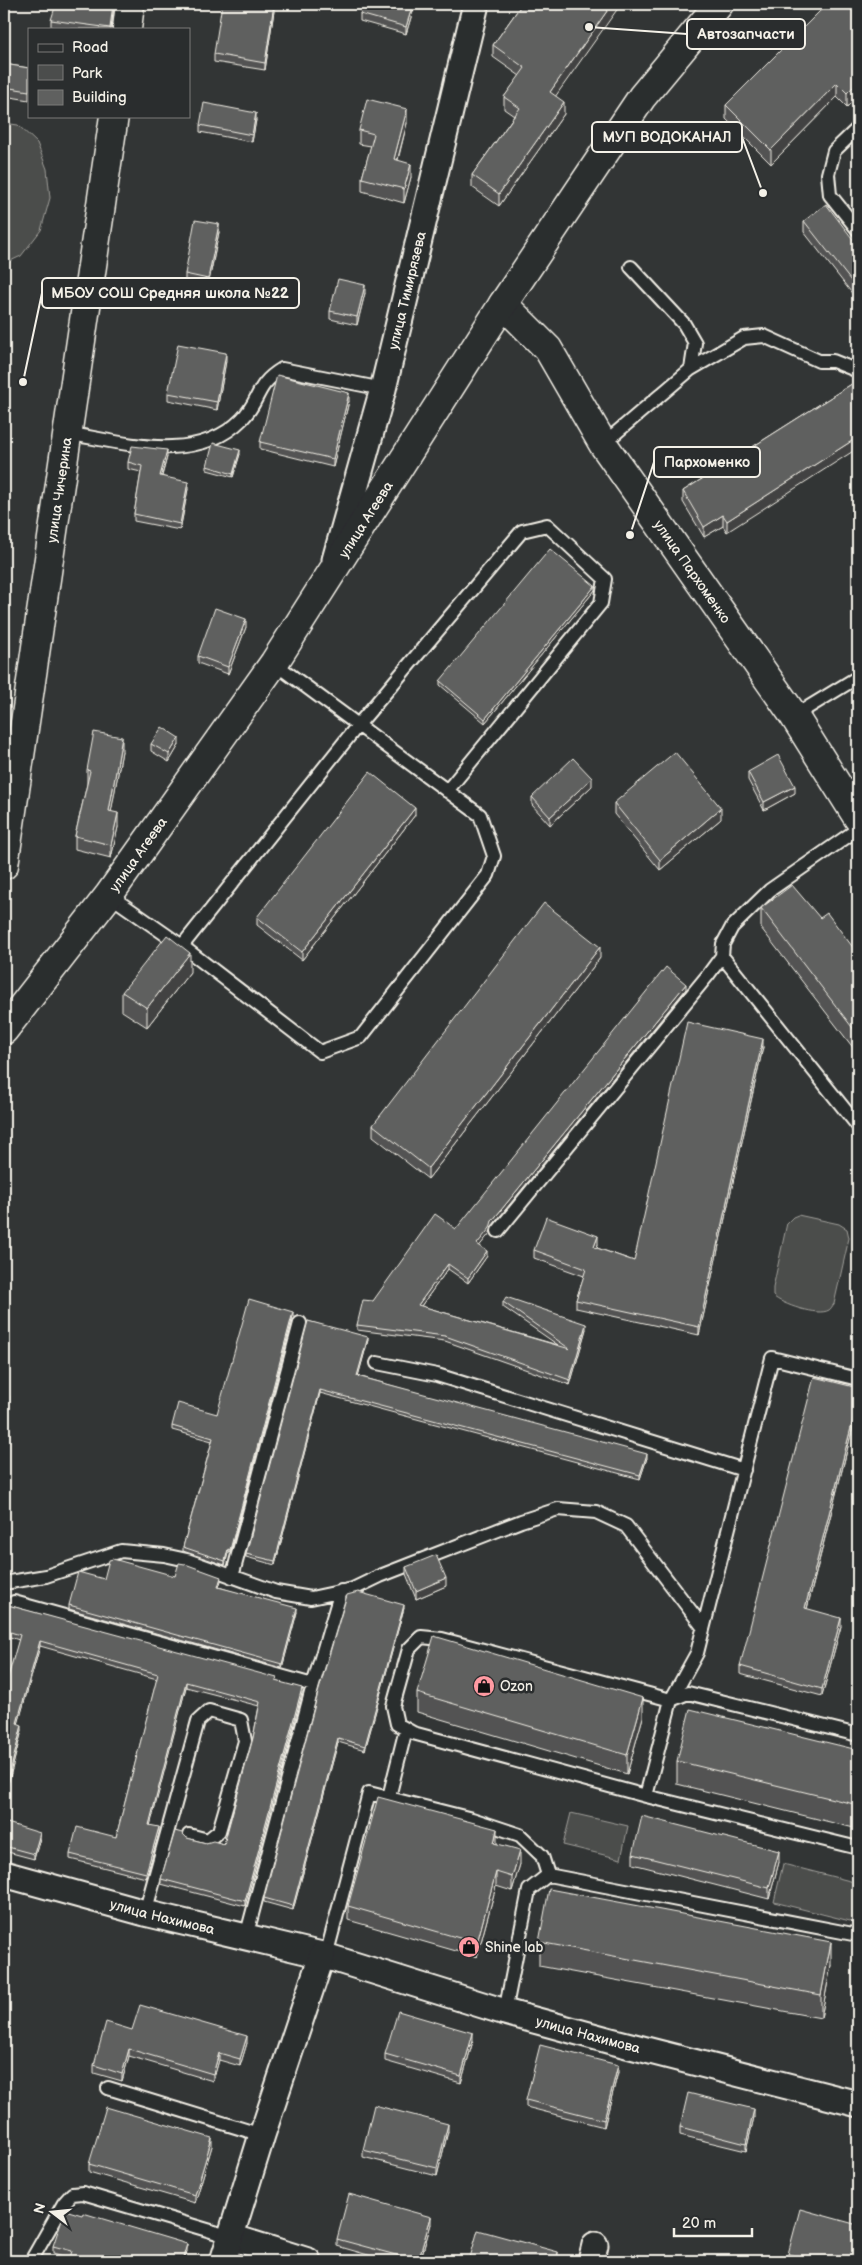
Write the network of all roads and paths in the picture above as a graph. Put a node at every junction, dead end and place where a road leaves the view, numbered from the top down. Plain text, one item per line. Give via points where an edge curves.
1 (130, 4) edge
2 (476, 4) edge
3 (719, 4) edge
4 (127, 28) edge
5 (114, 118) edge
6 (858, 128) edge
7 (858, 230) edge
8 (631, 267) dead end
9 (504, 304) junction
10 (691, 369) junction
11 (858, 371) edge
12 (383, 389) junction
13 (66, 433) junction
14 (603, 444) junction
15 (330, 576) junction
16 (274, 663) junction
17 (858, 677) edge
18 (794, 716) junction
19 (358, 725) junction
20 (447, 791) junction
21 (8, 811) edge
22 (858, 818) edge
23 (858, 829) edge
24 (4, 865) edge
25 (109, 895) junction
26 (182, 946) junction
27 (722, 956) junction
28 (4, 1030) edge
29 (858, 1126) edge
30 (498, 1231) dead end
31 (300, 1323) dead end
32 (377, 1363) dead end
33 (858, 1379) edge
34 (744, 1470) junction
35 (232, 1577) junction
36 (4, 1583) edge
37 (341, 1591) junction
38 (14, 1602) dead end
39 (704, 1627) junction
40 (313, 1685) junction
41 (671, 1700) junction
42 (406, 1729) junction
43 (858, 1735) edge
44 (646, 1796) junction
45 (389, 1798) junction
46 (188, 1835) dead end
47 (858, 1848) edge
48 (4, 1874) edge
49 (548, 1875) junction
50 (145, 1913) junction
51 (858, 1935) edge
52 (246, 1937) junction
53 (324, 1955) junction
54 (505, 2012) junction
55 (108, 2088) dead end
56 (858, 2104) edge
57 (262, 2135) junction
58 (231, 2237) junction
59 (31, 2261) edge
60 (223, 2261) edge
61 (308, 2261) edge

1 - 4 main road
2 - 12 street, улица Тимирязева
3 - 9 main road, улица Агеева via 642,97
5 - 13 main road, улица Чичерина
6 - 7 lane via 834,152 828,174 830,195
8 - 10 lane via 684,324 695,343
9 - 14 main road, улица Пархоменко via 548,350
9 - 15 main road, улица Агеева
10 - 11 lane via 744,338 764,336 819,360 833,361
10 - 14 lane
12 - 13 lane via 282,369 268,378 257,393 251,410 219,438 165,448
12 - 15 street, улица Тимирязева
13 - 21 main road, улица Чичерина
14 - 18 main road, улица Пархоменко
15 - 16 main road, улица Агеева
16 - 19 lane
16 - 25 main road, улица Агеева
17 - 18 lane
18 - 22 main road, улица Пархоменко
19 - 20 lane
19 - 20 lane via 522,531 547,525 605,579 601,603
19 - 26 lane
20 - 26 lane via 480,815 494,856 488,875 361,1037 320,1052
21 - 24 main road, улица Чичерина
23 - 27 lane via 770,890 732,927 722,944
25 - 26 lane
25 - 28 main road, улица Агеева
27 - 29 lane
27 - 30 lane
31 - 35 lane
32 - 34 lane via 437,1374
33 - 34 lane via 772,1358
34 - 39 lane
35 - 36 lane via 187,1560 121,1550 46,1576
35 - 37 lane via 276,1592 311,1598
37 - 39 lane via 521,1521 558,1510 596,1512 626,1526
37 - 40 lane
38 - 40 lane
39 - 41 lane via 697,1653
40 - 52 lane
41 - 42 lane via 442,1639 422,1637 409,1649 393,1706 397,1724
41 - 43 lane via 688,1693
41 - 44 lane
42 - 44 lane
42 - 45 lane
44 - 47 lane
45 - 49 lane via 520,1835 542,1856
45 - 53 lane via 369,1793
46 - 50 lane via 208,1840 219,1831 245,1740 241,1720 209,1711 198,1721
48 - 50 street, улица Нахимова
49 - 51 lane
49 - 54 lane via 529,1890
50 - 52 street, улица Нахимова
52 - 53 street, улица Нахимова
53 - 54 street, улица Нахимова
53 - 57 street
54 - 56 street, улица Нахимова
55 - 57 lane
57 - 58 street
58 - 59 lane via 83,2193 72,2194
58 - 60 street
58 - 61 street

